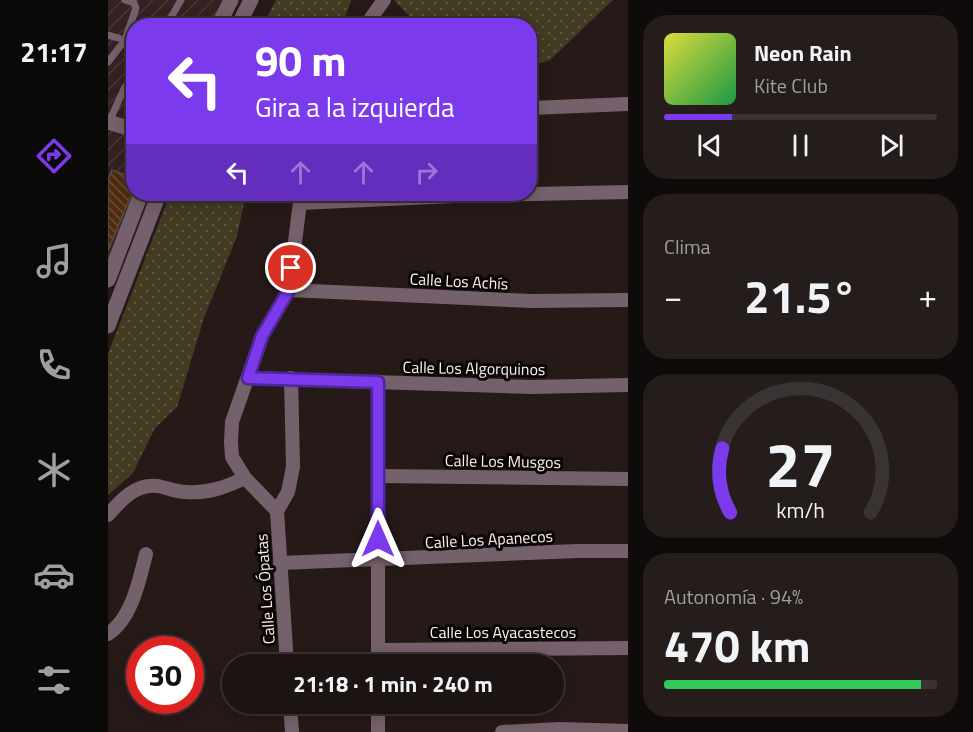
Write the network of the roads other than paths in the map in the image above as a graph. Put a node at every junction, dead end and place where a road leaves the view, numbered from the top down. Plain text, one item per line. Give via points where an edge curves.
1 (125, 0) edge
2 (181, 0) edge
3 (231, 0) edge
4 (251, 0) edge
5 (384, 0) edge
6 (133, 18) edge
7 (171, 18) edge
8 (222, 18) edge
9 (242, 18) edge
10 (371, 18) edge
11 (108, 34) edge
12 (126, 40) joint
13 (108, 62) edge
14 (126, 86) edge
15 (628, 104) edge
16 (537, 108) edge
17 (109, 122) edge
18 (126, 127) edge
19 (628, 192) edge
20 (537, 194) edge
21 (138, 201) edge
22 (156, 201) edge
23 (300, 201) edge
24 (108, 280) edge
25 (289, 290) junction
26 (628, 300) edge
27 (108, 326) edge
28 (248, 378) junction
29 (291, 378) junction
30 (378, 382) junction
31 (628, 385) edge
32 (378, 476) junction
33 (245, 478) junction
34 (628, 479) edge
35 (277, 511) junction
36 (108, 515) edge
37 (628, 551) edge
38 (146, 554) dead end
39 (378, 560) junction
40 (280, 563) junction
41 (108, 634) edge
42 (628, 648) edge
43 (378, 650) junction
44 (286, 654) edge
45 (378, 654) edge
46 (291, 714) edge
47 (378, 714) edge
48 (628, 731) edge
49 (292, 732) edge
50 (378, 732) edge
51 (502, 732) edge

1 - 6 lane via 134,3
2 - 7 lane
3 - 8 street
4 - 9 street
5 - 10 street
11 - 12 lane
12 - 13 lane
14 - 17 lane
15 - 16 street
17 - 18 street
19 - 20 street
21 - 24 street
22 - 27 street
23 - 25 street, Calle Los Ópatas
25 - 26 street, Calle Los Achís via 532,301
25 - 28 street, Calle Los Ópatas via 262,336
28 - 29 street, Calle Los Algorquinos
28 - 33 street, Calle Los Ópatas via 232,422 231,442 232,457
29 - 30 street, Calle Los Algorquinos
29 - 35 street, Calle Los Ópatas via 293,467 288,492
30 - 31 street, Calle Los Algorquinos via 531,387
30 - 32 street
32 - 34 street, Calle Los Musgos
32 - 39 street
33 - 35 street, Calle Los Ópatas
33 - 36 street via 198,493 148,485 134,490
35 - 40 street, Calle Los Ópatas
37 - 39 street, Calle Los Apanecos
38 - 41 street via 135,594 118,627
39 - 40 street, Calle Los Apanecos
39 - 43 street
40 - 44 street, Calle Los Ópatas
42 - 43 street, Calle Los Ayacastecos
43 - 45 street
46 - 49 street
47 - 50 street
48 - 51 street

